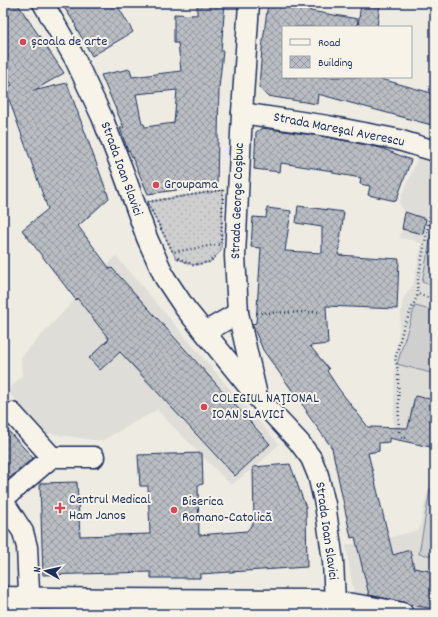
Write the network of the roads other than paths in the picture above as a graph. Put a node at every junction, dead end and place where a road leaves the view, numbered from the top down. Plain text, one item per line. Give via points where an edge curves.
1 (43, 3) edge
2 (249, 3) edge
3 (242, 112) junction
4 (435, 151) edge
5 (238, 313) junction
6 (205, 332) junction
7 (257, 397) junction
8 (12, 414) dead end
9 (52, 457) junction
10 (94, 457) dead end
11 (3, 500) edge
12 (3, 598) edge
13 (334, 602) junction
14 (29, 606) edge
15 (116, 607) edge
16 (402, 614) edge

1 - 6 street, Strada Ioan Slavici via 75,59 102,117 147,238 165,278
2 - 3 street, Strada George Coșbuc
3 - 4 street, Strada Mareșal Averescu via 387,137
3 - 5 street, Strada George Coșbuc via 236,256
5 - 6 street
5 - 7 street, Strada George Coșbuc
6 - 7 street, Strada Ioan Slavici
7 - 13 street, Strada Ioan Slavici via 311,458 318,474 333,561
8 - 9 street
9 - 10 street
9 - 11 street
11 - 14 street via 23,532 27,547
12 - 14 main road
13 - 15 main road
13 - 16 main road
14 - 15 main road

